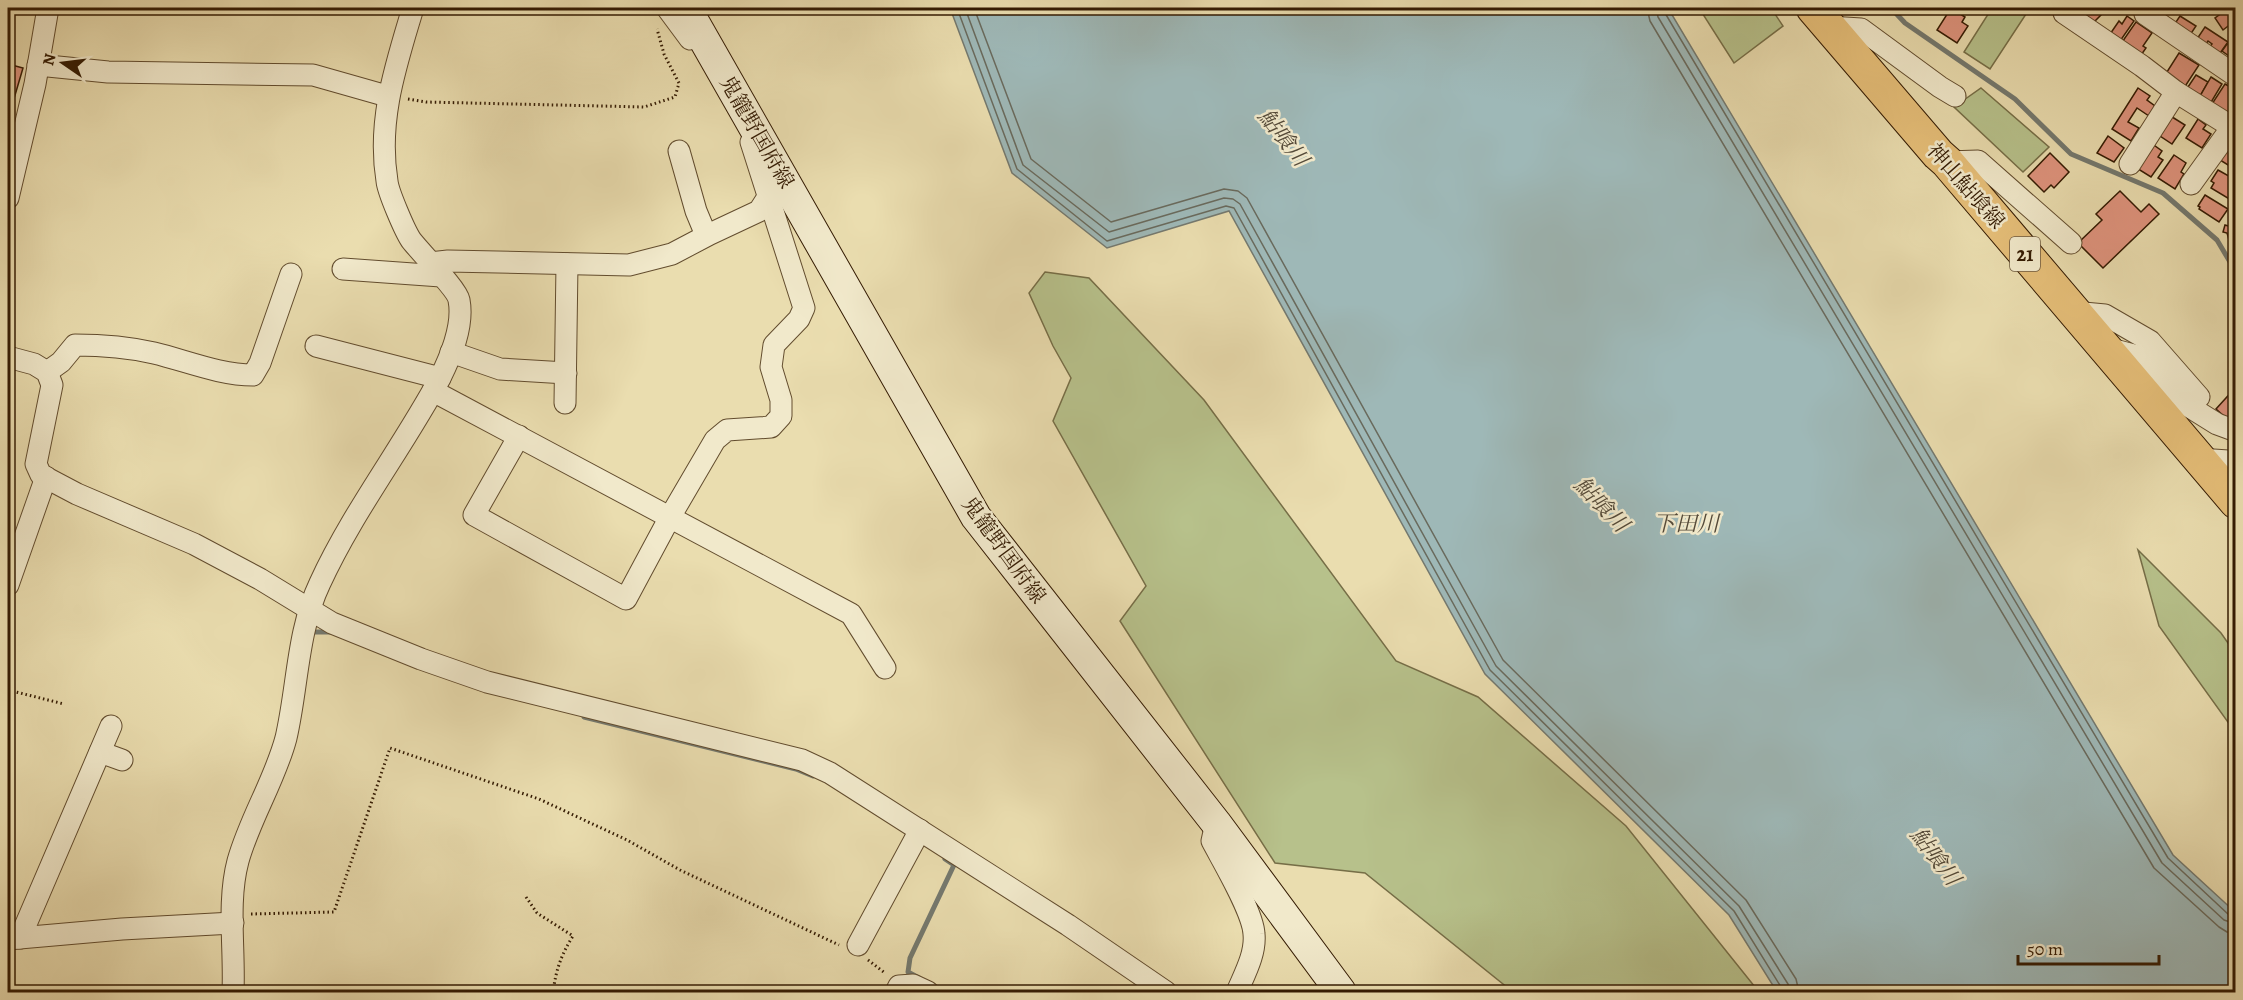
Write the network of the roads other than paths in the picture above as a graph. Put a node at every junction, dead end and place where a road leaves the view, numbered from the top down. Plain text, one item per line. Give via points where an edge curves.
1 (48, 8) edge
2 (413, 8) edge
3 (667, 8) edge
4 (687, 8) edge
5 (2063, 9) edge
6 (2145, 14) dead end
7 (1821, 17) edge
8 (38, 65) junction
9 (2235, 76) edge
10 (2175, 93) junction
11 (387, 96) junction
12 (1955, 96) dead end
13 (737, 97) junction
14 (2234, 128) edge
15 (679, 151) dead end
16 (1947, 162) junction
17 (2130, 164) dead end
18 (2191, 184) dead end
19 (768, 197) junction
20 (8, 198) edge
21 (706, 235) junction
22 (2071, 243) dead end
23 (567, 264) junction
24 (343, 269) dead end
25 (435, 270) junction
26 (291, 274) dead end
27 (2073, 312) junction
28 (316, 346) dead end
29 (2103, 347) junction
30 (451, 352) junction
31 (8, 357) edge
32 (47, 372) junction
33 (566, 373) junction
34 (436, 385) junction
35 (2199, 397) dead end
36 (565, 403) dead end
37 (2235, 431) edge
38 (519, 436) junction
39 (2199, 459) junction
40 (2235, 466) edge
41 (46, 477) junction
42 (2235, 502) edge
43 (670, 517) junction
44 (8, 585) edge
45 (309, 608) junction
46 (885, 668) dead end
47 (111, 726) dead end
48 (100, 752) junction
49 (122, 760) dead end
50 (1216, 824) junction
51 (920, 830) junction
52 (233, 919) junction
53 (14, 938) edge
54 (854, 949) road end
55 (897, 989) edge
56 (233, 993) edge
57 (928, 993) edge
58 (1166, 993) edge
59 (1237, 993) edge
60 (1341, 993) edge

1 - 8 street
2 - 11 street
3 - 13 street
4 - 13 main road, 鬼籠野国府線
5 - 10 street
6 - 9 street
7 - 12 street via 1861,29
7 - 16 main road, 神山鮎喰線 / 21
8 - 11 street via 108,72 313,75
8 - 20 street
10 - 14 street
10 - 17 street
11 - 25 street via 387,183 409,237
13 - 19 street via 735,110 755,150
13 - 50 main road, 鬼籠野国府線 via 976,517
14 - 18 street
15 - 21 street
16 - 22 street via 1978,161
16 - 27 main road, 神山鮎喰線 / 21
19 - 21 street via 759,211
19 - 43 street via 804,308 799,319 774,345 771,367 781,400 781,416 771,427 727,430 715,440
21 - 23 street via 672,254 629,265
23 - 25 street via 448,261
23 - 33 street
24 - 25 street
25 - 30 street via 459,298 460,321
26 - 32 street via 253,375 237,375 152,352 102,345 75,345 62,362
27 - 29 main road, 神山鮎喰線 / 21
27 - 35 street via 2105,315 2150,341
28 - 34 street
29 - 37 street via 2141,357 2185,404
29 - 39 main road, 神山鮎喰線 / 21
30 - 33 street via 500,369
30 - 34 street
31 - 32 street
32 - 41 street via 52,384 36,464
33 - 36 street
34 - 38 street
34 - 45 street via 367,499
38 - 43 street
38 - 43 street via 474,515 626,599
39 - 40 street via 2228,461
39 - 42 main road, 神山鮎喰線 / 21
41 - 44 street
41 - 45 street via 194,544
43 - 46 street via 851,615
45 - 51 street via 332,623 487,682 802,760 830,772
45 - 52 street via 285,738 238,861
47 - 48 street
48 - 49 street
48 - 53 street
50 - 59 street via 1212,841 1254,934 1251,957
50 - 60 main road, 鬼籠野国府線
51 - 54 street
51 - 58 street
52 - 53 street
52 - 56 street
55 - 57 street via 913,985

